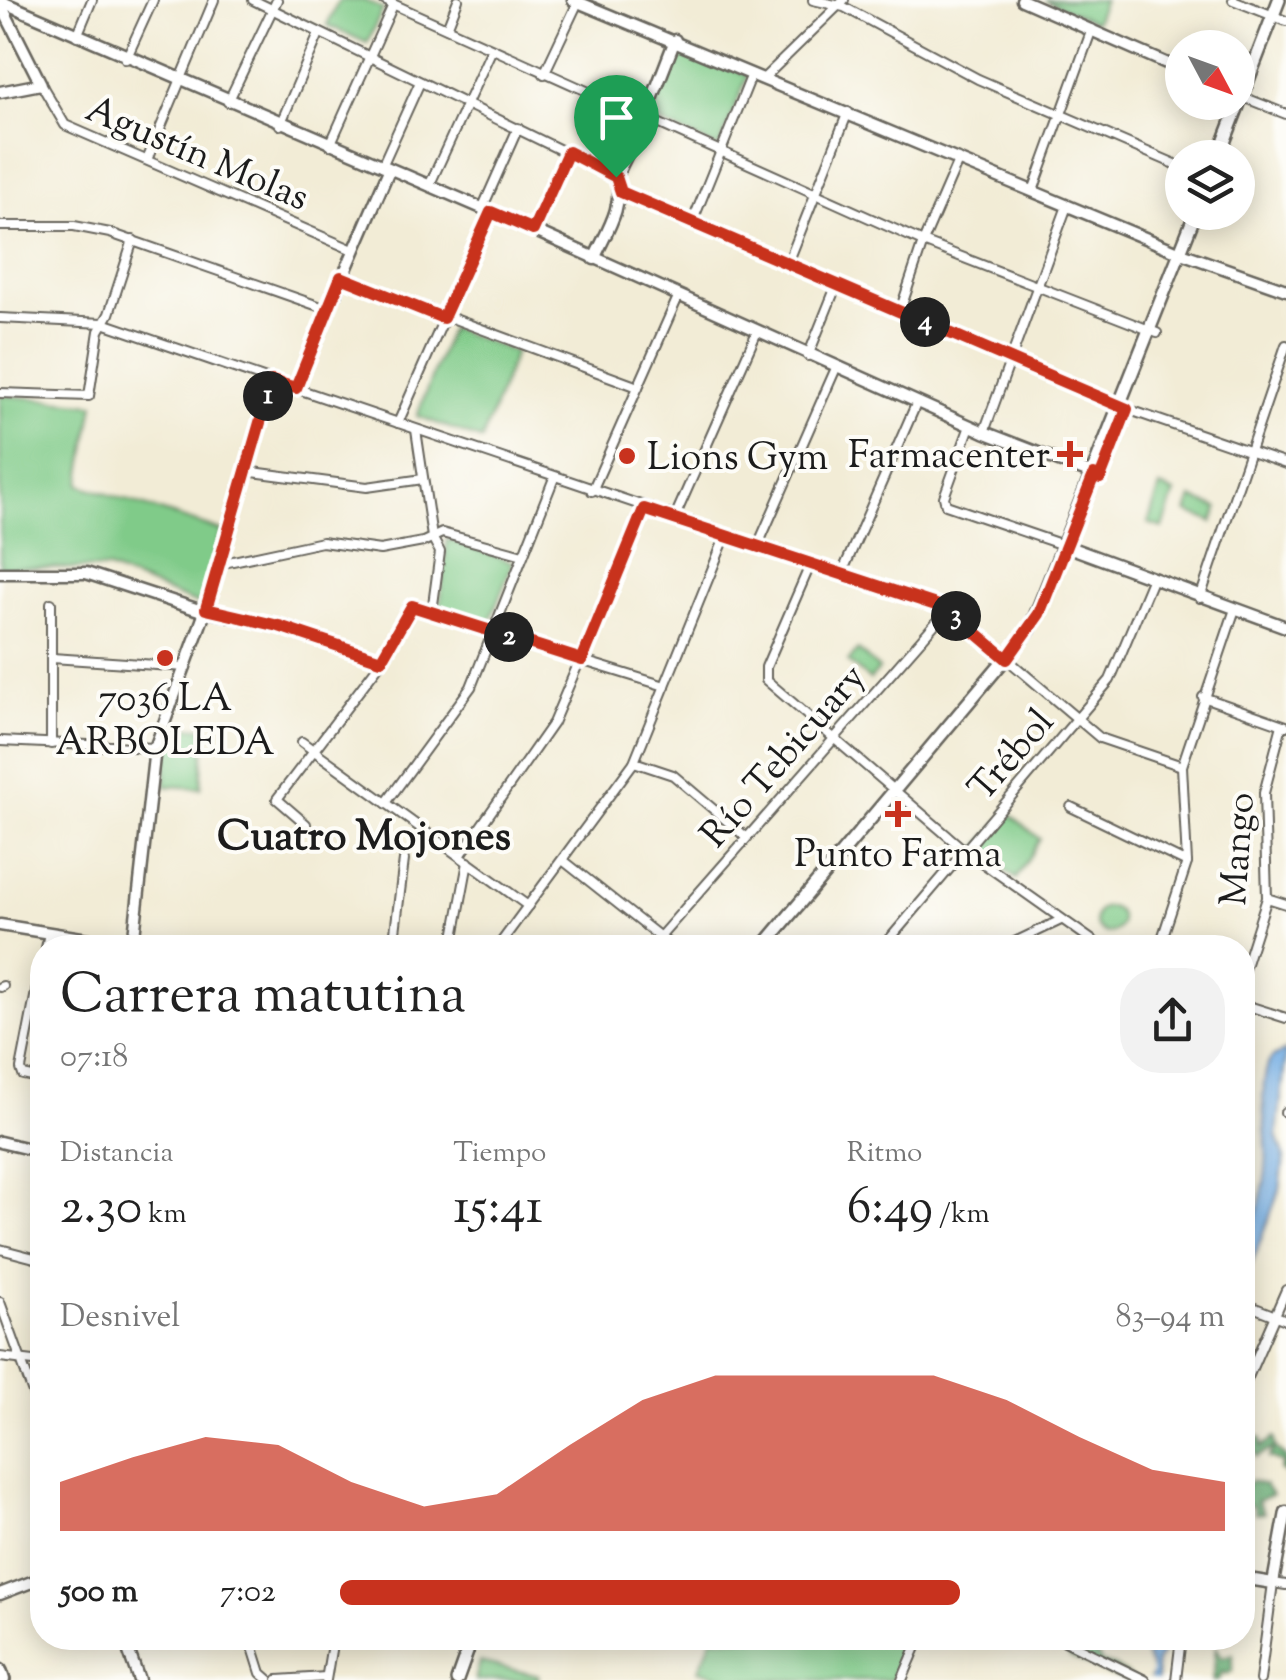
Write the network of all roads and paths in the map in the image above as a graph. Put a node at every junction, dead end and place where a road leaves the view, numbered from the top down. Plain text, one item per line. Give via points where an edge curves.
1 (33, 0) edge
2 (92, 0) edge
3 (152, 0) edge
4 (214, 0) edge
5 (253, 0) edge
6 (277, 0) edge
7 (458, 0) edge
8 (813, 0) edge
9 (1022, 0) edge
10 (1233, 0) edge
11 (575, 1) edge
12 (388, 2) edge
13 (1283, 2) edge
14 (841, 3) edge
15 (602, 5) edge
16 (1, 7) edge
17 (271, 12) junction
18 (26, 15) junction
19 (1280, 19) edge
20 (446, 28) junction
21 (1092, 30) junction
22 (77, 36) junction
23 (318, 36) junction
24 (675, 40) junction
25 (492, 49) junction
26 (126, 59) junction
27 (368, 59) junction
28 (1165, 62) edge
29 (1255, 72) edge
30 (544, 74) junction
31 (757, 76) junction
32 (178, 80) junction
33 (420, 82) junction
34 (41, 84) junction
35 (0, 92) edge
36 (228, 102) junction
37 (1255, 102) edge
38 (465, 104) junction
39 (848, 112) junction
40 (1062, 113) junction
41 (1286, 114) edge
42 (644, 120) junction
43 (280, 125) junction
44 (518, 128) junction
45 (330, 145) junction
46 (568, 152) junction
47 (720, 154) junction
48 (959, 158) junction
49 (1165, 159) edge
50 (147, 160) junction
51 (386, 168) junction
52 (616, 177) junction
53 (428, 187) junction
54 (1033, 191) junction
55 (621, 192) junction
56 (814, 194) junction
57 (1067, 206) junction
58 (487, 210) junction
59 (692, 223) junction
60 (0, 226) edge
61 (533, 230) junction
62 (1191, 230) edge
63 (1195, 230) edge
64 (133, 240) junction
65 (922, 242) junction
66 (353, 250) junction
67 (1184, 254) junction
68 (594, 259) junction
69 (788, 264) junction
70 (341, 277) junction
71 (837, 284) junction
72 (1037, 284) junction
73 (1286, 290) edge
74 (678, 297) junction
75 (328, 309) junction
76 (900, 311) junction
77 (0, 318) edge
78 (443, 318) junction
79 (104, 323) junction
80 (1154, 332) junction
81 (756, 334) junction
82 (1286, 344) edge
83 (808, 356) junction
84 (1008, 360) junction
85 (836, 368) junction
86 (272, 381) junction
87 (638, 387) junction
88 (296, 388) junction
89 (1274, 388) junction
90 (1286, 392) edge
91 (0, 393) edge
92 (917, 402) junction
93 (1124, 408) junction
94 (398, 423) junction
95 (970, 426) junction
96 (416, 430) junction
97 (984, 432) junction
98 (1252, 452) junction
99 (1286, 464) edge
100 (245, 471) junction
101 (1097, 476) junction
102 (554, 478) junction
103 (423, 479) junction
104 (592, 491) junction
105 (644, 509) junction
106 (674, 518) junction
107 (726, 535) junction
108 (432, 537) junction
109 (758, 546) junction
110 (1069, 548) junction
111 (524, 556) junction
112 (811, 563) junction
113 (218, 564) junction
114 (842, 572) junction
115 (0, 573) edge
116 (1152, 580) junction
117 (1200, 598) junction
118 (51, 603) dead end
119 (206, 609) junction
120 (948, 609) junction
121 (1235, 609) junction
122 (432, 612) junction
123 (1286, 627) edge
124 (494, 632) junction
125 (52, 658) junction
126 (381, 660) junction
127 (582, 660) junction
128 (1010, 661) junction
129 (186, 667) junction
130 (665, 686) junction
131 (1203, 697) junction
132 (1076, 720) junction
133 (1284, 726) edge
134 (832, 738) junction
135 (0, 741) edge
136 (302, 742) dead end
137 (51, 744) junction
138 (155, 748) junction
139 (313, 752) junction
140 (634, 762) junction
141 (1182, 766) junction
142 (897, 794) junction
143 (386, 803) junction
144 (1071, 807) dead end
145 (306, 824) dead end
146 (746, 837) junction
147 (964, 850) junction
148 (460, 856) junction
149 (404, 860) dead end
150 (564, 861) junction
151 (468, 862) junction
152 (1188, 864) junction
153 (1266, 898) junction
154 (1286, 904) edge
155 (528, 906) junction
156 (1061, 920) junction
157 (0, 925) edge
158 (49, 932) junction
159 (48, 935) edge
160 (68, 935) edge
161 (139, 935) edge
162 (395, 935) edge
163 (454, 935) edge
164 (506, 935) edge
165 (654, 935) edge
166 (661, 935) edge
167 (776, 935) edge
168 (893, 935) edge
169 (1029, 935) edge
170 (1084, 935) edge
171 (1163, 935) edge
172 (1255, 935) edge
173 (1255, 1008) edge
174 (30, 1009) edge
175 (1286, 1018) edge
176 (30, 1076) edge
177 (0, 1142) edge
178 (30, 1149) edge
179 (0, 1249) edge
180 (30, 1257) edge
181 (1286, 1290) edge
182 (0, 1302) edge
183 (1255, 1308) edge
184 (1275, 1314) junction
185 (1286, 1320) edge
186 (0, 1357) edge
187 (21, 1359) junction
188 (30, 1360) edge
189 (1255, 1361) edge
190 (30, 1384) edge
191 (1286, 1512) edge
192 (1255, 1580) edge
193 (1273, 1582) junction
194 (30, 1583) edge
195 (1286, 1585) edge
196 (0, 1594) edge
197 (128, 1650) edge
198 (254, 1650) edge
199 (331, 1650) edge
200 (468, 1650) edge
201 (915, 1650) edge
202 (1085, 1650) edge
203 (1180, 1650) edge
204 (0, 1671) edge
205 (326, 1679) edge
206 (4, 1680) edge
207 (139, 1680) edge
208 (270, 1680) edge
209 (278, 1680) edge
210 (457, 1680) edge
211 (902, 1680) edge
212 (1145, 1680) edge
213 (1176, 1680) edge
214 (1260, 1680) edge

1 - 18 street
2 - 22 street
3 - 26 street
4 - 32 street
5 - 17 street
6 - 17 street
7 - 20 street
8 - 14 street
9 - 21 street
10 - 19 street
11 - 15 street
11 - 30 street
12 - 20 street
12 - 27 street
13 - 19 main road
14 - 31 street
14 - 40 street via 978,79
15 - 24 street
16 - 18 street
16 - 34 street
17 - 23 street
17 - 36 street
18 - 22 street
19 - 29 main road
20 - 25 street
21 - 28 street
21 - 40 street
22 - 26 street
23 - 27 street
23 - 43 street
24 - 31 street
24 - 42 street
25 - 30 street
25 - 38 street
26 - 32 street
27 - 33 street
27 - 45 street
30 - 42 street
31 - 39 street
31 - 47 street
32 - 36 street
32 - 50 street
33 - 38 street
33 - 51 street
34 - 35 street
34 - 50 street, Agustín Molas via 62,124
36 - 43 street
37 - 41 street
38 - 44 street
38 - 53 street
39 - 48 street
39 - 56 street
40 - 49 street
40 - 54 street
42 - 47 street
42 - 52 street
43 - 45 street
44 - 46 street
44 - 58 street
45 - 51 street
46 - 52 street
46 - 61 street
47 - 56 street
47 - 59 street
48 - 54 street
48 - 65 street
50 - 66 street, Agustín Molas
51 - 53 street
51 - 66 street
52 - 55 street
53 - 58 street
54 - 57 street
55 - 59 street
55 - 68 street
56 - 65 street
56 - 69 street
57 - 67 street
57 - 72 street
58 - 61 street
58 - 78 street
59 - 69 street
60 - 64 street via 74,226
61 - 68 street
62 - 67 main road
63 - 67 main road
64 - 75 street
64 - 79 street
65 - 72 street
65 - 76 street
66 - 70 street
67 - 73 street
67 - 80 main road
68 - 74 street
69 - 71 street
70 - 75 street
70 - 78 street
71 - 76 street
71 - 83 street
72 - 80 street
72 - 84 street
74 - 81 street
74 - 87 street
75 - 88 street
76 - 84 street
77 - 79 street
78 - 87 street
78 - 94 street
79 - 86 street
79 - 91 street via 93,388 82,399
80 - 93 main road
81 - 83 street
81 - 106 street
82 - 89 street
83 - 85 street
84 - 93 street
84 - 97 street
85 - 92 street
85 - 109 street
86 - 88 street
86 - 100 street
87 - 104 street
88 - 94 street
89 - 90 street
89 - 98 street
92 - 95 street
92 - 114 street
93 - 98 street
93 - 101 main road
94 - 96 street
95 - 97 street
95 - 110 street via 946,504
96 - 102 street
96 - 103 street
97 - 101 street
98 - 99 street
98 - 117 street
100 - 103 street via 367,487
100 - 113 street
101 - 110 main road
102 - 104 street
102 - 111 street
103 - 108 street
104 - 105 street
105 - 106 street
105 - 127 street
106 - 107 street
107 - 109 street
107 - 130 street
108 - 111 street via 452,533
108 - 113 street via 369,551 312,542
108 - 122 street via 440,552
109 - 112 street
110 - 116 street
110 - 128 main road via 1044,616
111 - 124 street
112 - 114 street
112 - 134 street via 765,674
113 - 119 street
114 - 120 street
115 - 119 street via 86,573
116 - 117 street
116 - 132 street, Trébol via 1120,662
117 - 121 street
118 - 125 street
119 - 126 street
119 - 129 street
120 - 128 street
120 - 134 street, Río Tebicuary
121 - 123 street
121 - 131 street
122 - 124 street
122 - 126 street via 408,606
124 - 127 street
124 - 143 street via 472,686
125 - 129 street
125 - 137 street
126 - 139 street
127 - 130 street
127 - 148 street via 541,745
128 - 132 street
128 - 142 main road
129 - 138 street
130 - 140 street
131 - 133 street
131 - 141 street
132 - 141 street via 1100,738
132 - 147 street, Trébol
133 - 153 street, Mango via 1264,793
134 - 142 street
134 - 146 street, Río Tebicuary
135 - 137 street
136 - 139 street
137 - 138 street
138 - 161 street
139 - 143 street
139 - 145 street via 277,801
140 - 146 street via 673,775
140 - 150 street
141 - 152 street
142 - 147 street
142 - 167 main road
143 - 148 street
144 - 152 street
146 - 166 street, Río Tebicuary
147 - 156 street
147 - 168 street, Trébol
148 - 151 street
149 - 162 street
150 - 155 street
150 - 165 street
151 - 155 street
151 - 163 street
152 - 171 street
153 - 154 street
153 - 172 street, Mango
155 - 164 street
156 - 169 street
156 - 170 street
157 - 158 street
158 - 159 street
158 - 160 street
173 - 175 street
174 - 176 street via 23,1075
177 - 178 street
179 - 180 street
181 - 184 street
182 - 187 street
183 - 184 street
184 - 185 street
184 - 189 street
186 - 187 street
187 - 188 street
187 - 190 street
191 - 193 street
192 - 193 street
193 - 195 street
193 - 214 street
194 - 196 street
197 - 207 street
198 - 208 street
199 - 205 street
200 - 210 main road
201 - 211 street
202 - 212 street
203 - 213 street
204 - 206 highway
205 - 209 street

